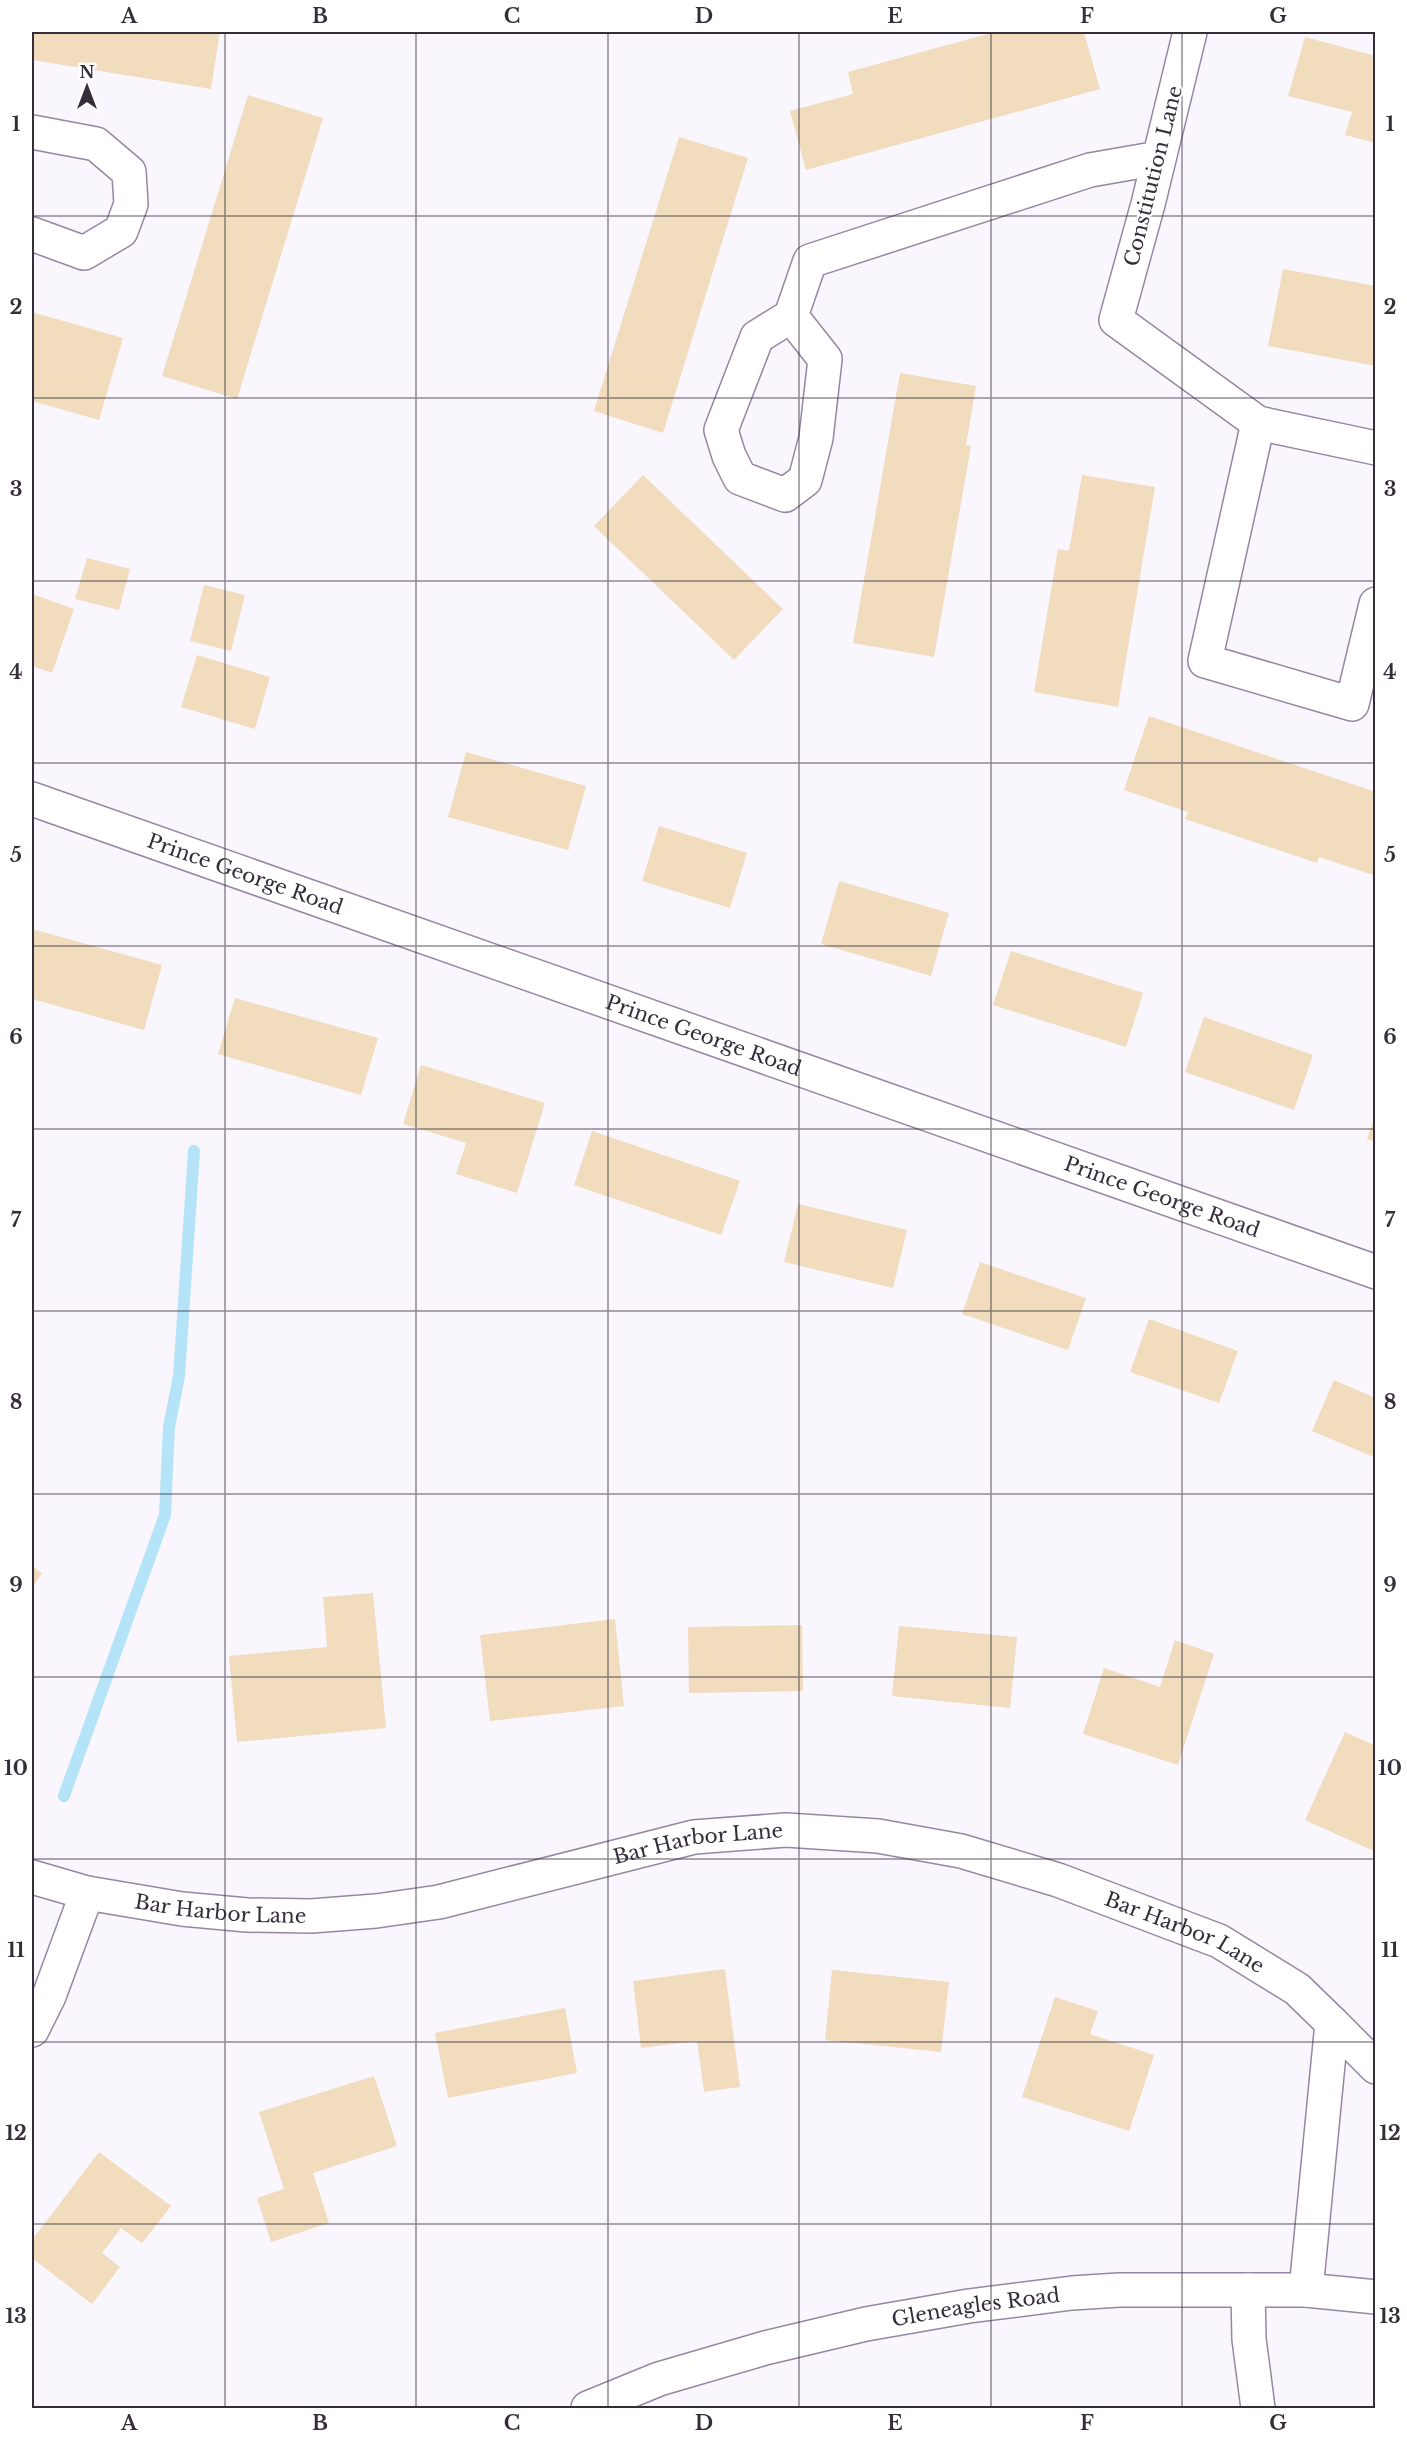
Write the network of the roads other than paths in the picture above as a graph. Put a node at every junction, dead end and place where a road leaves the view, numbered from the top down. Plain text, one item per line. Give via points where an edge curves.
1 (1190, 32) edge
2 (32, 132) edge
3 (1160, 158) junction
4 (32, 234) edge
5 (791, 316) junction
6 (1258, 423) junction
7 (1376, 448) edge
8 (1376, 604) edge
9 (32, 799) edge
10 (1376, 1272) edge
11 (32, 1877) edge
12 (87, 1893) junction
13 (1332, 2023) junction
14 (32, 2030) edge
15 (1376, 2067) edge
16 (1248, 2290) junction
17 (1306, 2290) junction
18 (1376, 2297) edge
19 (588, 2409) edge
20 (1258, 2409) edge

1 - 3 street, Constitution Lane
2 - 4 street via 96,144 129,172 131,204 122,231 84,253
3 - 5 street via 1090,170 810,261
3 - 6 street, Constitution Lane via 1116,320
5 - 5 street via 757,337 721,430 740,478 785,495 805,480 816,438 825,358
6 - 7 street
6 - 8 street via 1205,662 1352,704
9 - 10 street, Prince George Road
11 - 12 street, Bar Harbor Lane
12 - 13 street, Bar Harbor Lane via 182,1909 311,1916 439,1902 694,1837 786,1830 878,1836 961,1851 1058,1880 1219,1941 1297,1989
12 - 14 street via 49,1996
13 - 15 street, Bar Harbor Lane
13 - 17 street
16 - 17 street, Gleneagles Road
16 - 19 street, Gleneagles Road via 1072,2293 866,2324 659,2379
16 - 20 street via 1248,2339
17 - 18 street, Gleneagles Road

